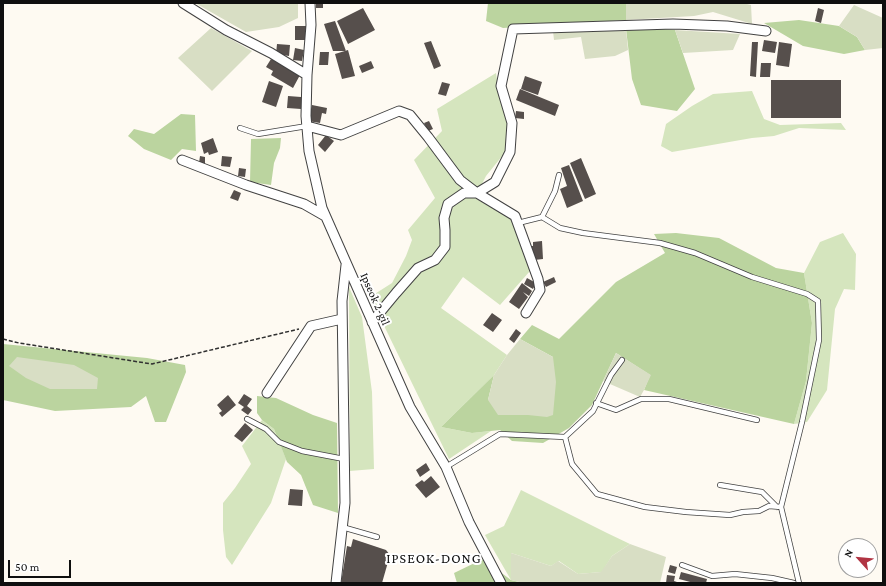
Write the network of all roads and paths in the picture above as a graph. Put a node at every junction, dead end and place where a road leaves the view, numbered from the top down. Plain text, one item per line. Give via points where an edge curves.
1 (183, 3) edge
2 (310, 3) edge
3 (766, 31) dead end
4 (307, 75) junction
5 (307, 126) junction
6 (240, 128) dead end
7 (182, 160) dead end
8 (559, 175) dead end
9 (477, 193) junction
10 (325, 216) junction
11 (542, 217) junction
12 (518, 223) junction
13 (346, 264) junction
14 (526, 313) dead end
15 (342, 319) junction
16 (372, 322) junction
17 (311, 326) junction
18 (3, 339) edge
19 (622, 360) dead end
20 (267, 393) dead end
21 (596, 404) junction
22 (247, 419) dead end
23 (757, 420) dead end
24 (565, 438) junction
25 (344, 459) junction
26 (446, 467) junction
27 (720, 484) dead end
28 (779, 507) junction
29 (342, 527) junction
30 (376, 537) dead end
31 (682, 565) dead end
32 (336, 583) edge
33 (501, 583) edge
34 (794, 583) edge
35 (799, 583) edge

1 - 4 street
2 - 4 street, Ipseok 2-gil
3 - 9 street via 727,26 673,24 513,29 501,86 512,123 510,152 495,182
4 - 5 street, Ipseok 2-gil
5 - 6 lane via 258,134
5 - 9 street via 341,135 399,111 405,113 410,115 428,136 460,180
5 - 10 street, Ipseok 2-gil via 309,151
7 - 10 street via 304,204
8 - 11 lane via 555,191
9 - 12 street via 515,216
9 - 16 street via 464,193 448,204 444,218 444,246 434,260 418,268
10 - 13 street, Ipseok 2-gil
11 - 12 lane
11 - 28 lane via 560,228 660,243 695,253 752,277 807,294 818,301 819,340 802,422
12 - 14 street via 540,290
13 - 15 street
13 - 16 street, Ipseok 2-gil
15 - 17 street
15 - 25 street
16 - 26 street, Ipseok 2-gil via 410,407
17 - 18 path via 152,364
17 - 20 street
19 - 21 lane
21 - 23 lane via 616,410 641,399 669,399
21 - 24 lane via 593,411
22 - 25 lane via 266,429 279,442 302,451
24 - 26 lane via 500,434
24 - 28 lane via 572,464 597,494 645,507 686,512 730,515 759,511 769,506
25 - 29 street via 345,503
26 - 33 street, Ipseok 2-gil via 469,522
27 - 28 lane via 762,492
28 - 35 lane
29 - 30 lane
29 - 32 street
31 - 34 lane via 712,576 736,574

